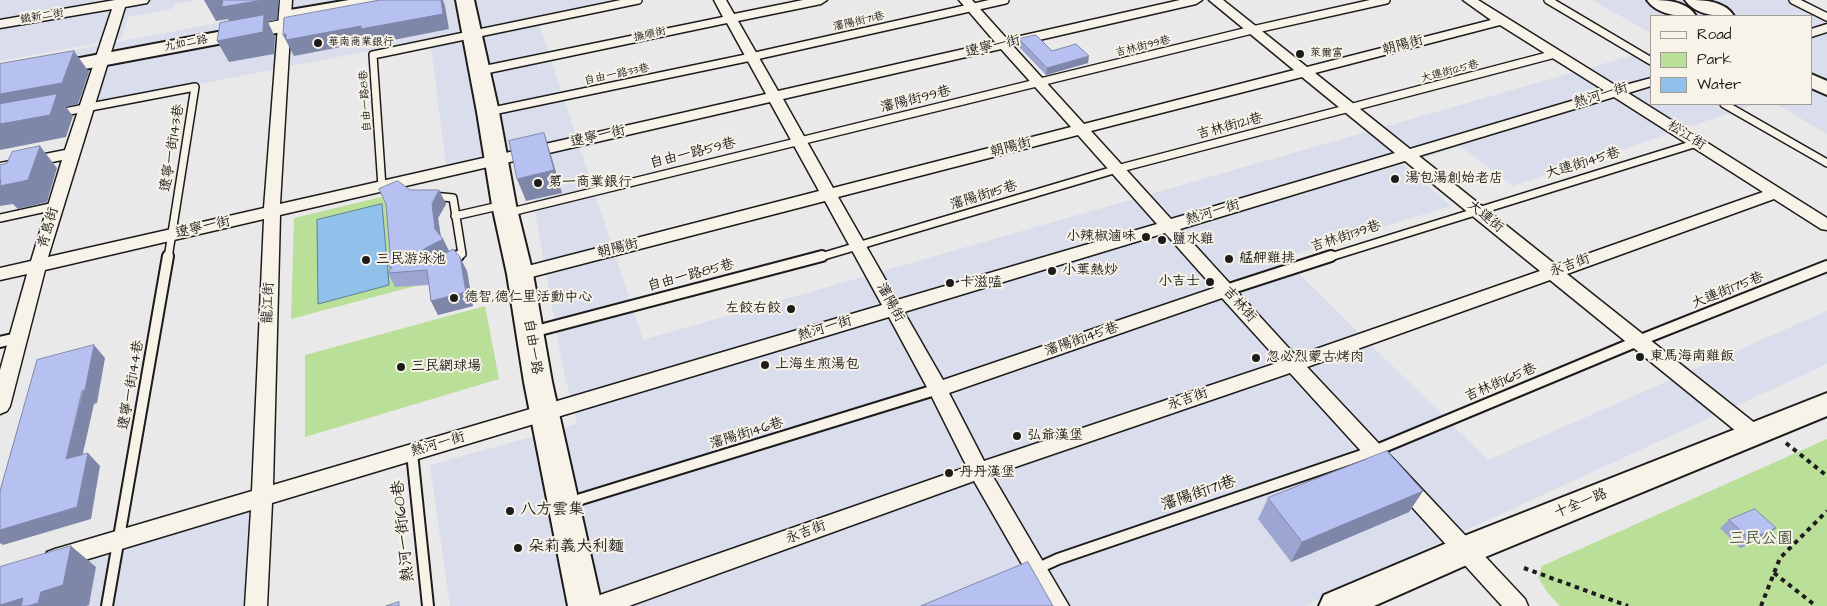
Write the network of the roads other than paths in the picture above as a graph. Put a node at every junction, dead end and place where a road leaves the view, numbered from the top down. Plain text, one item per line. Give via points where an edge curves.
1 (143, 0) edge
2 (465, 0) edge
3 (638, 0) edge
4 (720, 0) edge
5 (821, 0) edge
6 (1005, 0) edge
7 (1196, 0) edge
8 (1215, 0) edge
9 (1386, 0) edge
10 (1469, 0) edge
11 (1548, 0) edge
12 (1656, 0) edge
13 (1694, 0) edge
14 (1793, 0) edge
15 (120, 2) edge
16 (391, 3) edge
17 (969, 4) edge
18 (286, 14) edge
19 (1685, 15) edge
20 (1723, 15) edge
21 (1827, 17) edge
22 (729, 19) junction
23 (1501, 20) junction
24 (0, 24) edge
25 (1827, 28) edge
26 (1252, 30) junction
27 (1812, 33) edge
28 (472, 34) junction
29 (1005, 44) junction
30 (1555, 54) junction
31 (102, 56) junction
32 (751, 57) junction
33 (1650, 60) edge
34 (1812, 62) edge
35 (0, 70) edge
36 (1827, 70) edge
37 (479, 71) junction
38 (1304, 72) junction
39 (0, 79) edge
40 (1812, 81) edge
41 (1650, 82) edge
42 (1040, 83) junction
43 (1827, 89) edge
44 (1616, 92) junction
45 (773, 97) junction
46 (1726, 105) edge
47 (1350, 108) junction
48 (84, 109) junction
49 (488, 112) junction
50 (47, 116) edge
51 (1082, 129) junction
52 (798, 141) junction
53 (1697, 143) junction
54 (72, 153) junction
55 (1407, 155) junction
56 (496, 161) junction
57 (1827, 164) edge
58 (0, 168) edge
59 (1117, 170) junction
60 (382, 187) junction
61 (1776, 193) junction
62 (829, 195) junction
63 (426, 196) edge
64 (55, 206) junction
65 (505, 209) junction
66 (1476, 210) junction
67 (272, 212) junction
68 (455, 216) junction
69 (0, 218) edge
70 (1827, 225) edge
71 (1168, 226) junction
72 (172, 235) junction
73 (858, 247) junction
74 (442, 265) edge
75 (38, 266) junction
76 (1827, 266) edge
77 (1553, 272) junction
78 (0, 274) edge
79 (520, 274) junction
80 (1226, 290) junction
81 (893, 309) junction
82 (530, 332) junction
83 (17, 338) junction
84 (1638, 341) junction
85 (0, 342) edge
86 (1293, 365) junction
87 (938, 389) junction
88 (1827, 404) edge
89 (0, 406) edge
90 (544, 413) junction
91 (1754, 434) junction
92 (1374, 451) junction
93 (412, 453) junction
94 (980, 471) junction
95 (262, 497) junction
96 (563, 505) junction
97 (118, 540) junction
98 (1466, 550) junction
99 (36, 565) edge
100 (1031, 571) junction
101 (107, 606) edge
102 (256, 606) edge
103 (428, 606) edge
104 (585, 606) edge
105 (600, 606) edge
106 (1058, 606) edge
107 (1336, 606) edge
108 (1517, 606) edge

1 - 15 street, 鐵新二街
2 - 28 street, 自由一路
3 - 28 lane
4 - 22 street, 瀋陽街
5 - 22 street, 撫順街
6 - 17 lane, 瀋陽街71巷
7 - 29 street, 遼寧一街
8 - 26 street, 大連街
9 - 26 lane, 吉林街99巷
10 - 23 street, 松江街
11 - 33 lane
12 - 19 street
13 - 20 street
14 - 21 lane
15 - 24 street, 鐵新二街
15 - 31 street, 青島街
16 - 18 street, 九如二路
17 - 29 street, 吉林街
17 - 32 lane, 瀋陽街71巷
18 - 31 street, 九如二路
18 - 67 street, 龍江街
22 - 32 street, 瀋陽街
22 - 37 street, 撫順街
23 - 30 street, 松江街
23 - 38 street, 朝陽街
25 - 27 street
26 - 38 street, 大連街
26 - 42 lane, 吉林街99巷
28 - 37 street, 自由一路
28 - 60 lane, 自由一路8巷 via 372,55
29 - 42 street, 吉林街
29 - 45 street, 遼寧一街
30 - 44 street, 松江街
30 - 47 lane, 大連街125巷
31 - 35 street, 九如二路
31 - 39 street, 九如二路
31 - 48 street, 青島街
32 - 45 street, 瀋陽街
32 - 49 lane, 自由一路33巷
34 - 36 street
37 - 49 street, 自由一路
38 - 47 street, 大連街
38 - 51 street, 朝陽街
40 - 43 street
41 - 44 street, 熱河一街
42 - 51 street, 吉林街
42 - 52 lane, 瀋陽街99巷
44 - 53 street, 松江街
44 - 55 street, 熱河一街
45 - 52 street, 瀋陽街
45 - 56 street, 遼寧一街
46 - 57 lane
47 - 55 street, 大連街
47 - 59 lane, 吉林街121巷
48 - 50 lane
48 - 54 street, 青島街
48 - 72 lane, 遼寧一街143巷 via 195,88
49 - 56 street, 自由一路
51 - 59 street, 吉林街
51 - 62 street, 朝陽街
52 - 62 street, 瀋陽街
52 - 65 lane, 自由一路59巷
53 - 61 street, 松江街
53 - 66 lane, 大連街145巷
54 - 58 street
54 - 64 street, 青島街
55 - 66 street, 大連街
55 - 71 street, 熱河一街
56 - 60 street, 遼寧一街
56 - 65 street, 自由一路
59 - 71 street, 吉林街
59 - 73 lane, 瀋陽街115巷
60 - 67 street, 遼寧一街
61 - 70 street, 松江街
61 - 77 street, 永吉街
62 - 73 street, 瀋陽街
62 - 79 street, 朝陽街
63 - 68 lane via 452,198
64 - 69 lane
64 - 75 street, 青島街
65 - 68 lane, 自由一路59巷
65 - 79 street, 自由一路
66 - 77 street, 大連街
66 - 80 lane, 吉林街139巷
67 - 72 street, 遼寧一街
67 - 95 street, 龍江街
68 - 74 lane via 462,254
71 - 80 street, 吉林街
71 - 81 street, 熱河一街
72 - 75 street, 遼寧一街
72 - 97 lane, 遼寧一街144巷
73 - 81 street, 瀋陽街
73 - 82 lane, 自由一路85巷
75 - 78 street, 遼寧一街
75 - 83 street, 青島街
76 - 84 lane, 大連街175巷
77 - 84 street, 大連街
77 - 86 street, 永吉街
79 - 82 street, 自由一路
80 - 86 street, 吉林街
80 - 87 street, 瀋陽街145巷
81 - 87 street, 瀋陽街
81 - 90 street, 熱河一街
82 - 90 street, 自由一路
83 - 85 lane
83 - 89 street, 青島街
84 - 91 street, 大連街
84 - 92 lane, 吉林街165巷
86 - 92 street, 吉林街
86 - 94 street, 永吉街
87 - 94 street, 瀋陽街
87 - 96 lane, 瀋陽街146巷
88 - 91 street, 十全一路
90 - 93 street, 熱河一街
90 - 96 street, 自由一路
91 - 98 street, 十全一路
92 - 98 street, 吉林街
92 - 100 lane, 瀋陽街171巷
93 - 95 street, 熱河一街
93 - 103 lane, 熱河一街160巷
94 - 100 street, 瀋陽街
94 - 105 street, 永吉街
95 - 97 street, 熱河一街
95 - 102 street, 龍江街
96 - 104 street, 自由一路
97 - 99 street, 熱河一街
97 - 101 lane, 遼寧一街144巷
98 - 107 street, 十全一路
98 - 108 street, 吉林街
100 - 106 street, 瀋陽街

